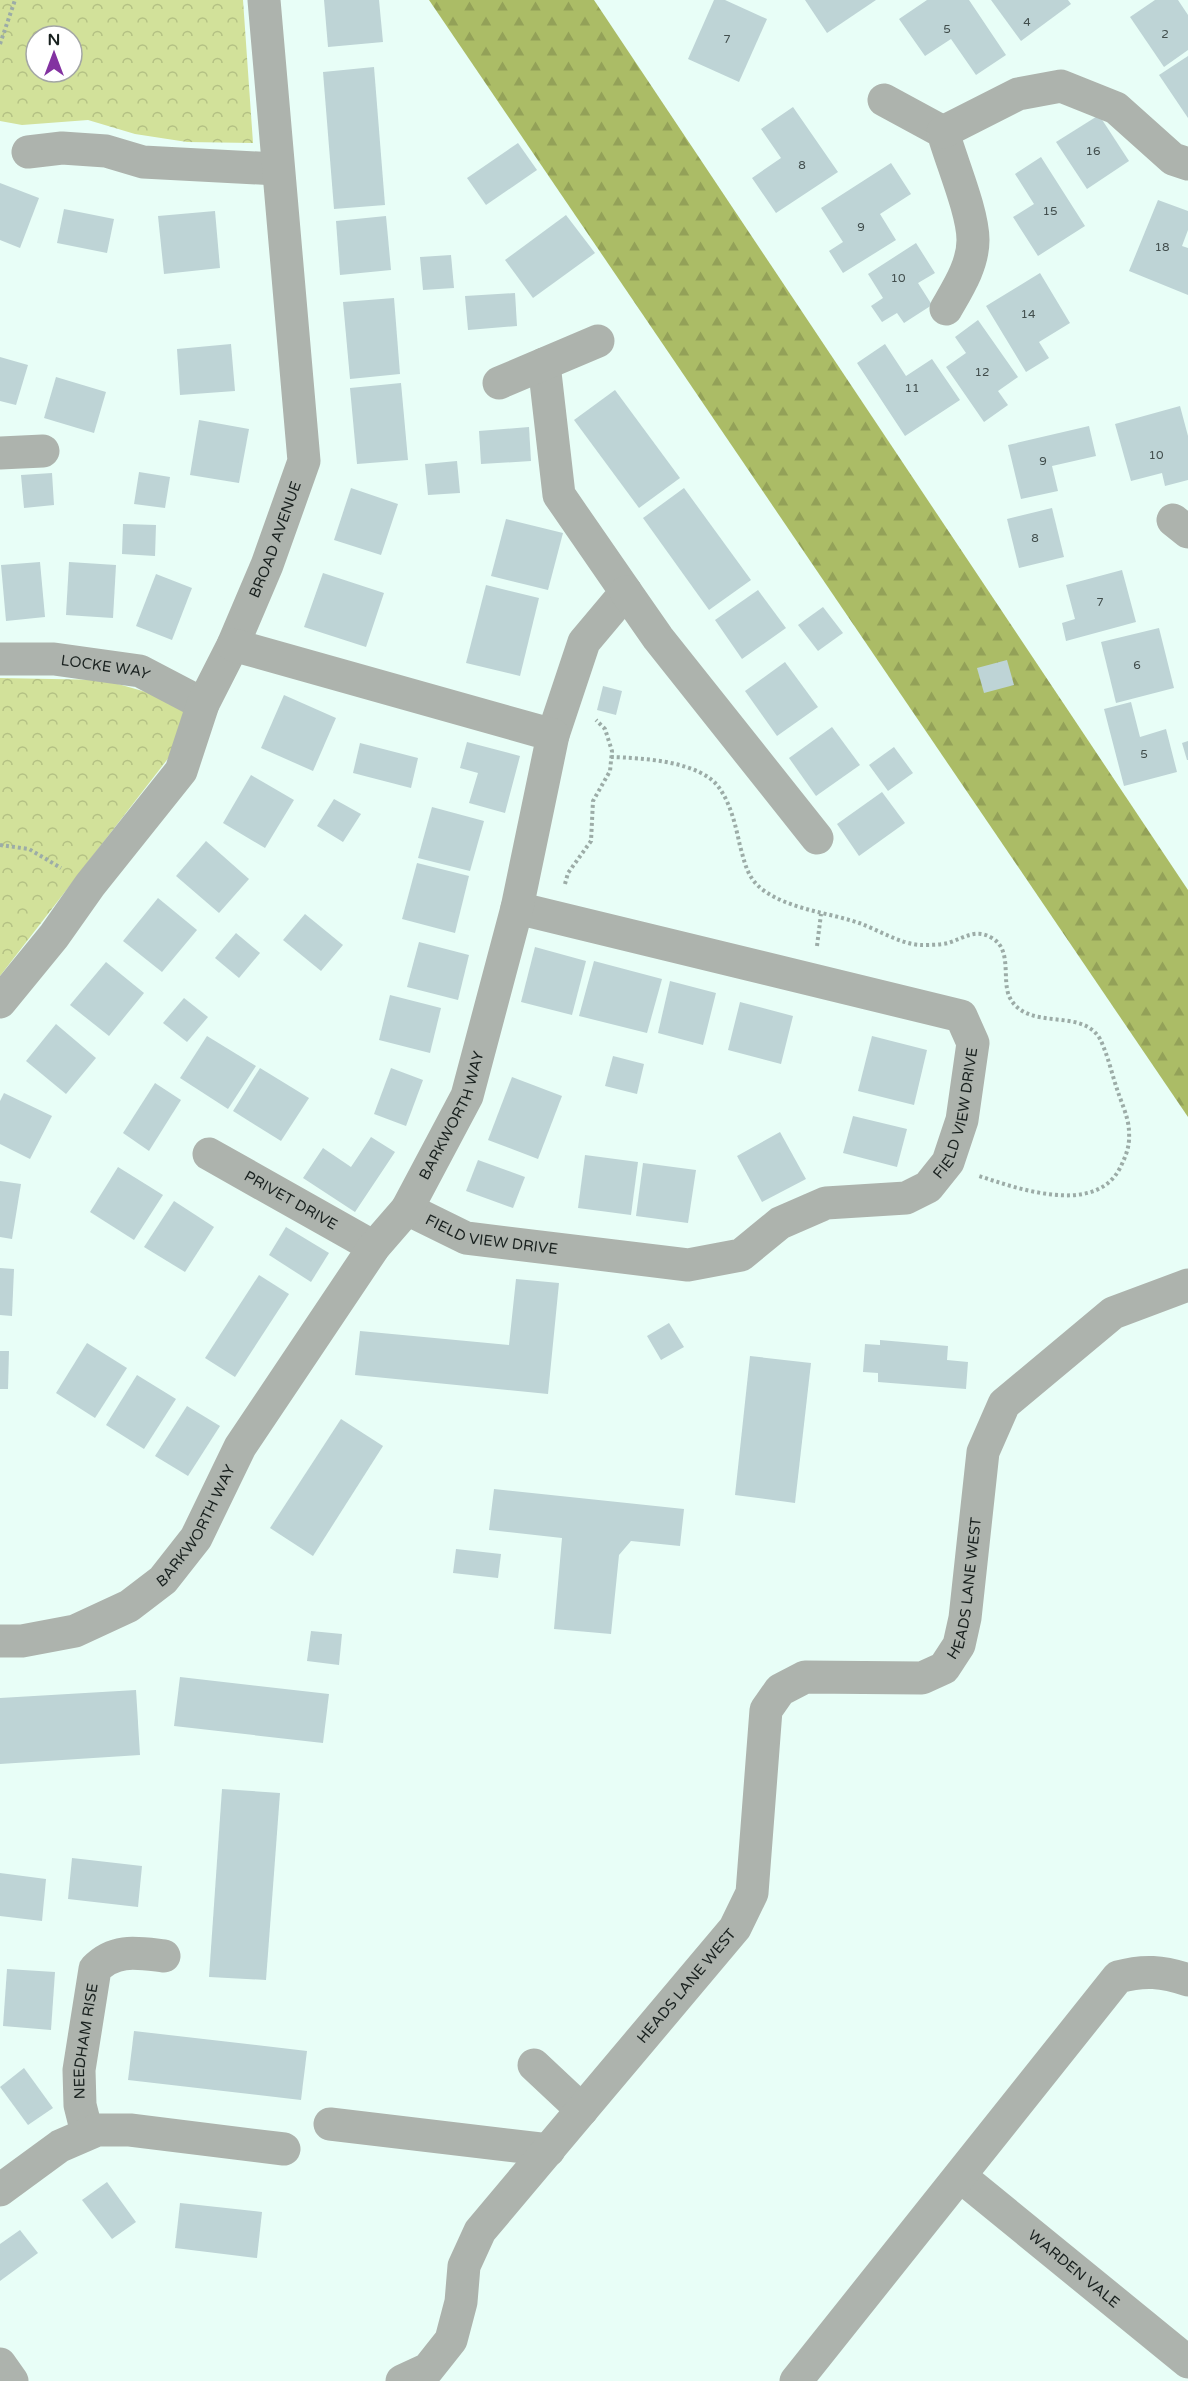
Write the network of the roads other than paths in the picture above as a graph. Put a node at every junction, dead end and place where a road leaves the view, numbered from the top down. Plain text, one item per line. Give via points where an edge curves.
1 (264, 0) edge
2 (884, 100) dead end
3 (943, 132) junction
4 (28, 152) dead end
5 (1188, 164) edge
6 (277, 169) junction
7 (946, 309) dead end
8 (598, 341) dead end
9 (544, 364) junction
10 (498, 383) dead end
11 (43, 451) dead end
12 (0, 453) edge
13 (626, 592) junction
14 (233, 645) junction
15 (0, 658) edge
16 (203, 704) junction
17 (557, 723) junction
18 (817, 838) dead end
19 (517, 908) junction
20 (0, 1002) edge
21 (210, 1154) dead end
22 (407, 1209) junction
23 (374, 1247) junction
24 (1188, 1285) edge
25 (0, 1641) edge
26 (164, 1956) dead end
27 (1188, 1980) edge
28 (534, 2065) dead end
29 (582, 2110) junction
30 (330, 2124) dead end
31 (87, 2133) junction
32 (284, 2149) dead end
33 (549, 2150) junction
34 (960, 2176) junction
35 (0, 2190) edge
36 (1188, 2362) edge
37 (0, 2364) edge
38 (12, 2381) edge
39 (402, 2381) edge
40 (796, 2381) edge

1 - 6 street, BROAD AVENUE
2 - 3 street
3 - 5 street via 1018,94 1061,86 1116,108 1173,159
3 - 7 street via 973,240 964,278
4 - 6 street via 62,148 106,151 143,162
6 - 14 street, BROAD AVENUE via 304,460 267,565
8 - 9 street
9 - 10 street
9 - 13 street via 559,495
11 - 12 street
13 - 17 street, BARKWORTH WAY via 584,642
13 - 18 street
14 - 16 street, BROAD AVENUE
14 - 17 street
15 - 16 street, LOCKE WAY via 54,659 140,671
16 - 20 street, BROAD AVENUE via 181,771
17 - 19 street, BARKWORTH WAY
19 - 22 street, BARKWORTH WAY via 467,1095
19 - 22 street, FIELD VIEW DRIVE via 961,1016 973,1043 962,1120 948,1162 928,1187 906,1198 826,1203 780,1223 741,1255 688,1265 466,1238
21 - 23 street, PRIVET DRIVE
22 - 23 street, BARKWORTH WAY
23 - 25 street, BARKWORTH WAY via 240,1447 196,1538 163,1580 129,1606 75,1631
24 - 29 street, HEADS LANE WEST via 1113,1313 1004,1404 983,1452 965,1618 958,1645 944,1668 922,1678 805,1677 780,1690 766,1710 752,1893 735,1928
26 - 31 street, NEEDHAM RISE via 119,1953 109,1956 95,1969 79,2070 80,2105
27 - 34 street via 1149,1971 1118,1977
28 - 29 street
29 - 33 street, HEADS LANE WEST
30 - 33 street
31 - 32 street via 130,2130
31 - 35 street via 60,2146
33 - 39 street, HEADS LANE WEST via 480,2231 464,2266 461,2302 451,2340 428,2369
34 - 36 street, WARDEN VALE
34 - 40 street
37 - 38 street

